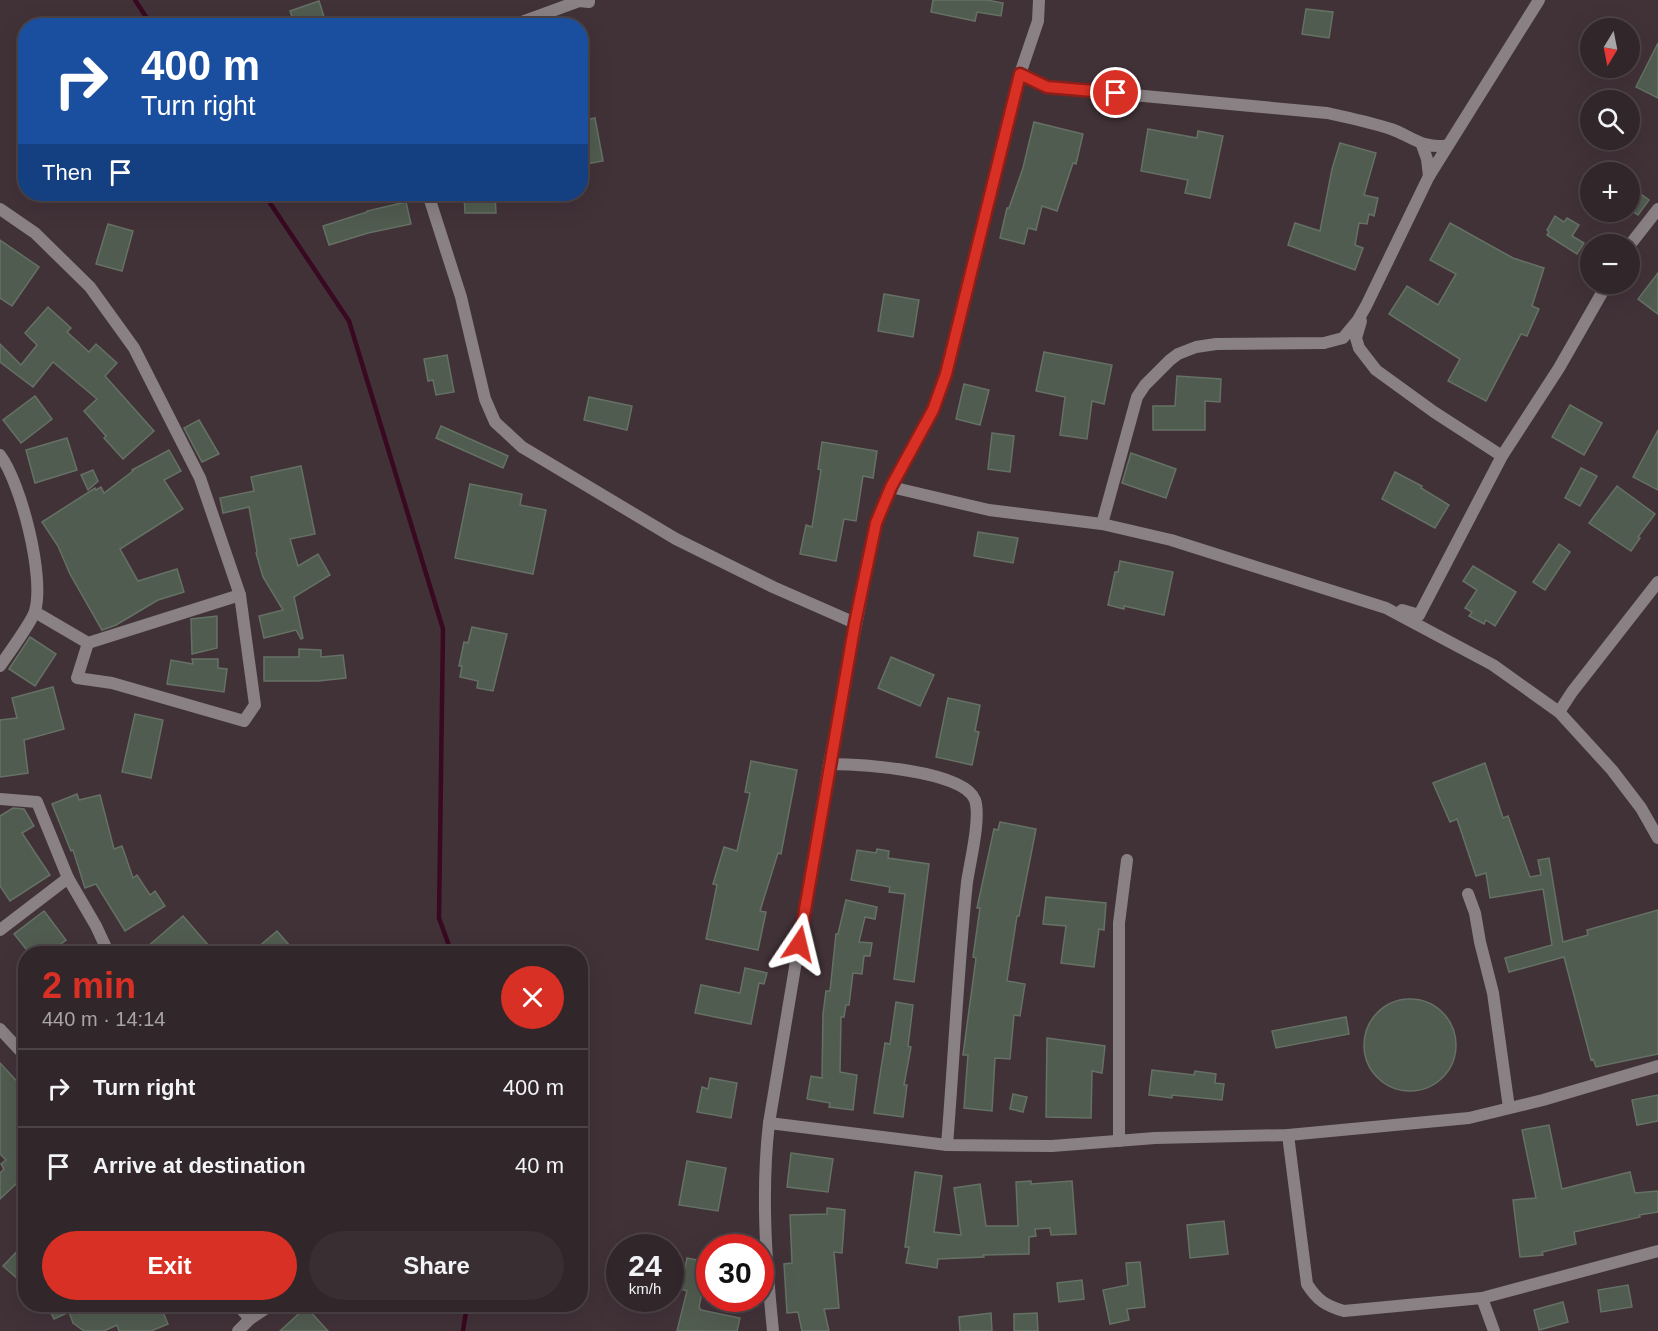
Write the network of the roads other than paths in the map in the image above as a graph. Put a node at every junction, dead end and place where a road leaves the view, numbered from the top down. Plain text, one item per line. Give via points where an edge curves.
1 (589, 0) edge
2 (1040, 0) edge
3 (1539, 0) edge
4 (533, 18) edge
5 (1020, 74) junction
6 (1422, 145) junction
7 (1448, 146) junction
8 (1429, 176) junction
9 (430, 201) edge
10 (0, 209) edge
11 (1658, 209) edge
12 (1638, 234) edge
13 (1601, 294) edge
14 (1366, 306) junction
15 (0, 455) edge
16 (1502, 456) junction
17 (891, 487) junction
18 (1102, 524) junction
19 (1658, 582) edge
20 (240, 595) junction
21 (1386, 608) junction
22 (35, 612) junction
23 (1419, 615) junction
24 (855, 623) junction
25 (1433, 632) junction
26 (88, 643) junction
27 (0, 666) edge
28 (1559, 712) junction
29 (829, 764) junction
30 (0, 800) edge
31 (1658, 838) edge
32 (1126, 860) dead end
33 (68, 878) junction
34 (1468, 894) dead end
35 (0, 930) edge
36 (105, 946) edge
37 (0, 1029) edge
38 (18, 1048) edge
39 (1658, 1065) edge
40 (1509, 1108) junction
41 (769, 1123) junction
42 (1288, 1134) junction
43 (1119, 1141) junction
44 (947, 1145) junction
45 (1657, 1254) edge
46 (1482, 1298) junction
47 (244, 1312) edge
48 (260, 1312) edge
49 (250, 1319) junction
50 (238, 1331) edge
51 (773, 1331) edge
52 (1494, 1331) edge

1 - 4 street
2 - 5 street via 1038,21
3 - 7 street
5 - 6 street via 1047,87 1327,113 1394,130
5 - 17 street via 946,374 933,410
6 - 7 street
6 - 8 street
7 - 8 street
8 - 14 street
9 - 24 street via 495,422 522,447 676,539
10 - 20 street via 35,233 90,287 134,348 200,478
11 - 12 street
13 - 16 street
14 - 16 street via 1356,338 1376,370
14 - 18 street via 1343,338 1324,343 1216,344 1187,350 1170,360 1137,397
15 - 22 street via 23,508 34,552
16 - 23 street
17 - 18 street via 989,510
17 - 24 street via 876,523
18 - 21 street via 1171,540
19 - 28 street
20 - 26 street
20 - 26 street via 255,705 244,721 112,683 77,678
21 - 23 street
21 - 25 street
22 - 26 street
22 - 27 street
23 - 25 street via 1422,622 1435,625
24 - 29 street
25 - 28 street via 1493,665
28 - 31 street via 1612,770
29 - 41 street
29 - 44 street via 864,765 945,778 964,787 975,800
30 - 33 street via 37,802
32 - 43 street via 1119,923
33 - 35 street
33 - 36 street
34 - 40 street via 1493,993
37 - 38 street
39 - 40 street
40 - 42 street via 1469,1118
41 - 44 street
41 - 51 street via 764,1180
42 - 43 street
42 - 46 street via 1307,1284 1315,1297 1327,1307 1344,1311
43 - 44 street via 1053,1146
45 - 46 street
46 - 52 street
47 - 49 street
48 - 49 street
49 - 50 street

